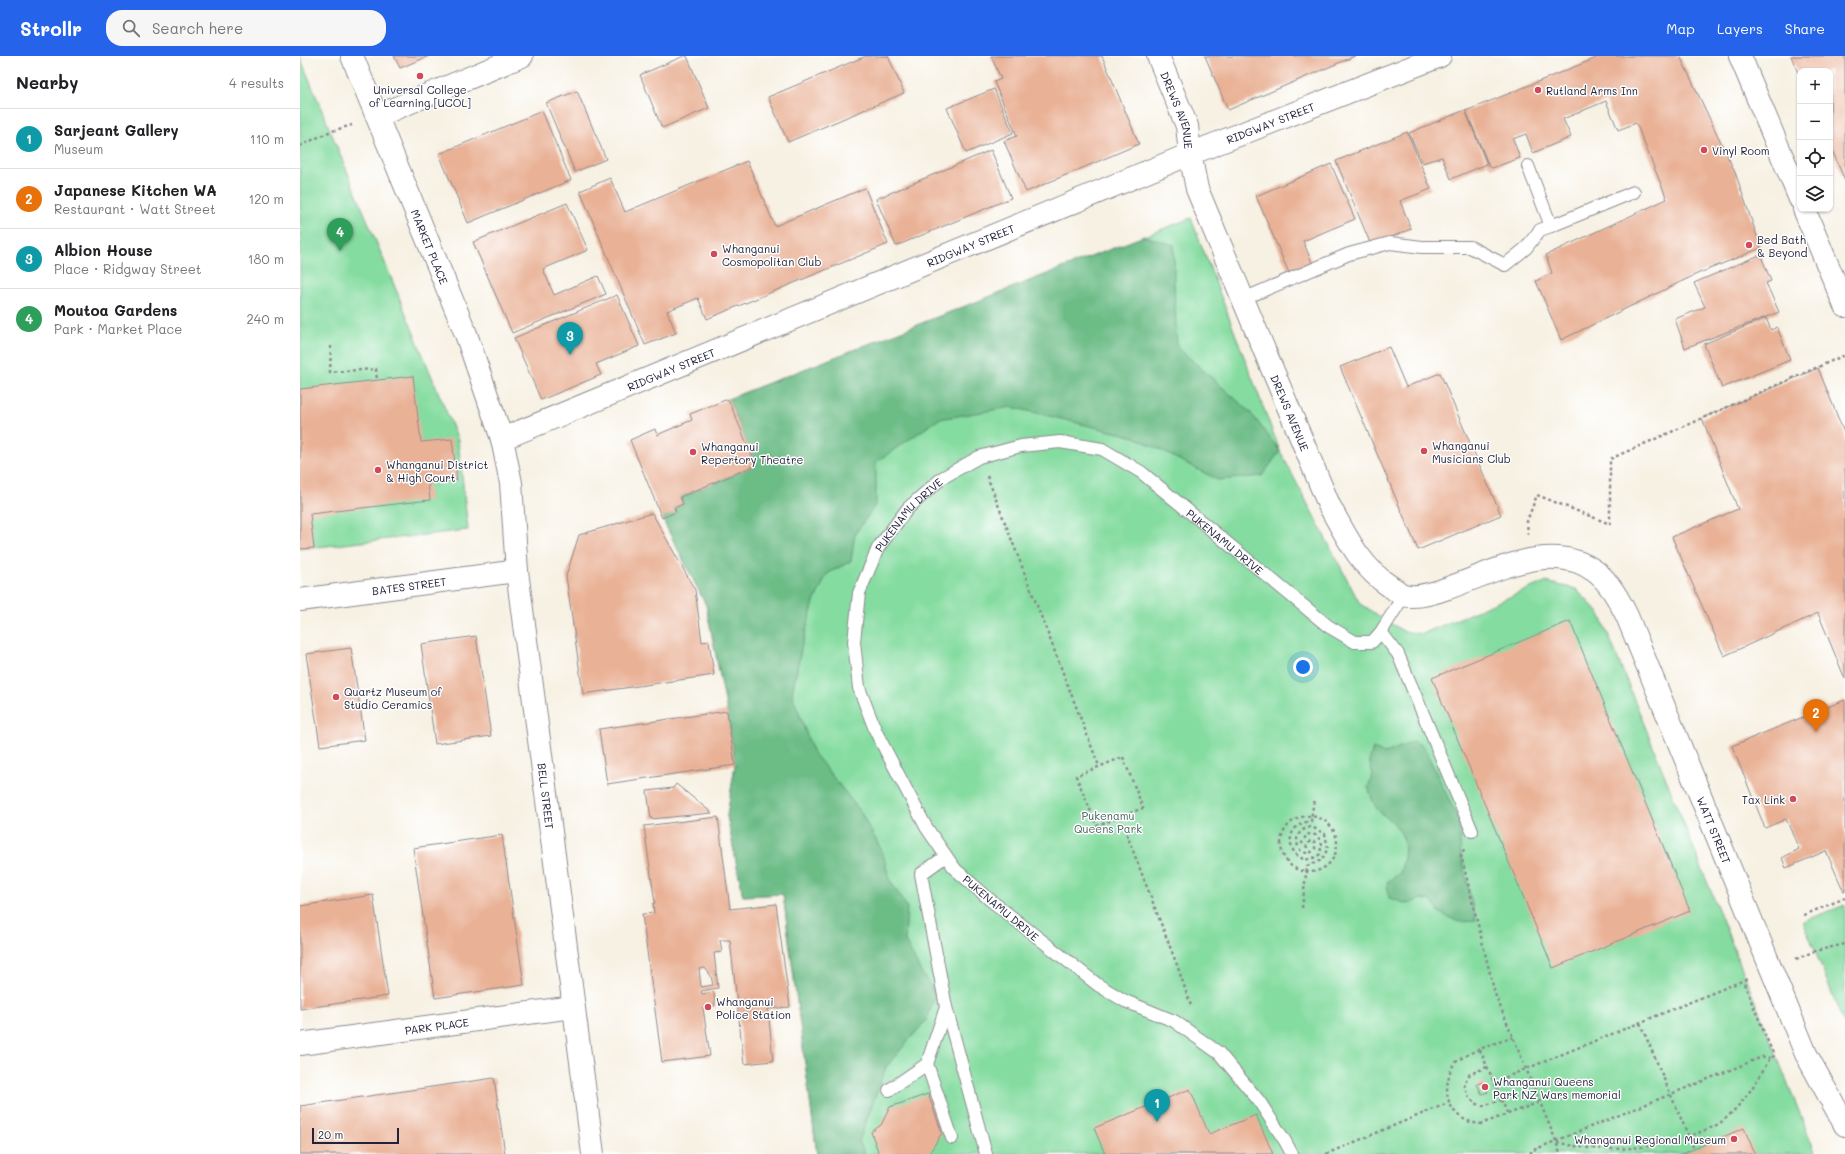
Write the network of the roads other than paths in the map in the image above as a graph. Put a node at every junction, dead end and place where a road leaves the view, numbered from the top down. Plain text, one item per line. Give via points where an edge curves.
1 (352, 56) edge
2 (522, 56) edge
3 (1158, 56) edge
4 (1440, 56) edge
5 (1740, 56) edge
6 (489, 62) edge
7 (377, 116) junction
8 (1190, 154) junction
9 (1528, 166) dead end
10 (1634, 192) dead end
11 (1797, 192) edge
12 (1805, 212) edge
13 (1551, 226) junction
14 (1243, 299) junction
15 (1845, 306) edge
16 (502, 439) junction
17 (517, 571) junction
18 (1404, 595) junction
19 (300, 600) edge
20 (1381, 632) junction
21 (1472, 831) dead end
22 (946, 856) junction
23 (573, 1007) junction
24 (946, 1007) junction
25 (300, 1044) edge
26 (927, 1064) junction
27 (889, 1090) dead end
28 (1845, 1125) edge
29 (952, 1138) dead end
30 (592, 1154) edge
31 (986, 1154) edge
32 (1292, 1154) edge

1 - 7 street, MARKET PLACE
2 - 6 street
3 - 8 street, DREWS AVENUE via 1187,126
4 - 8 street, RIDGWAY STREET
5 - 11 street
6 - 7 street
7 - 16 street, MARKET PLACE via 466,334
8 - 14 street, DREWS AVENUE via 1197,189
8 - 16 street, RIDGWAY STREET
9 - 13 lane
10 - 13 lane
12 - 15 street
13 - 14 lane via 1540,230 1526,248 1505,265 1470,247 1422,247 1390,243 1349,254
14 - 18 street, DREWS AVENUE via 1329,506 1364,564 1381,581
16 - 17 street, BELL STREET via 511,483
17 - 19 street, BATES STREET
17 - 23 street, BELL STREET
18 - 20 lane, PUKENAMU DRIVE
18 - 28 street, WATT STREET via 1429,594 1530,559 1561,558 1578,562 1596,572 1613,590 1627,616 1806,1054
20 - 21 lane via 1398,654
20 - 22 lane, PUKENAMU DRIVE via 1372,642 1355,642 1328,626 1141,472 1102,449 1060,442 1021,446 979,457 942,478 908,508 878,548 859,593 854,642 859,688 876,732 926,827
22 - 24 lane via 921,874
22 - 32 lane, PUKENAMU DRIVE via 955,869 989,900 1084,975 1125,1001 1174,1021 1219,1053 1246,1084
23 - 25 street, PARK PLACE
23 - 30 street, BELL STREET
24 - 26 lane
24 - 31 lane
26 - 27 lane
26 - 29 lane

